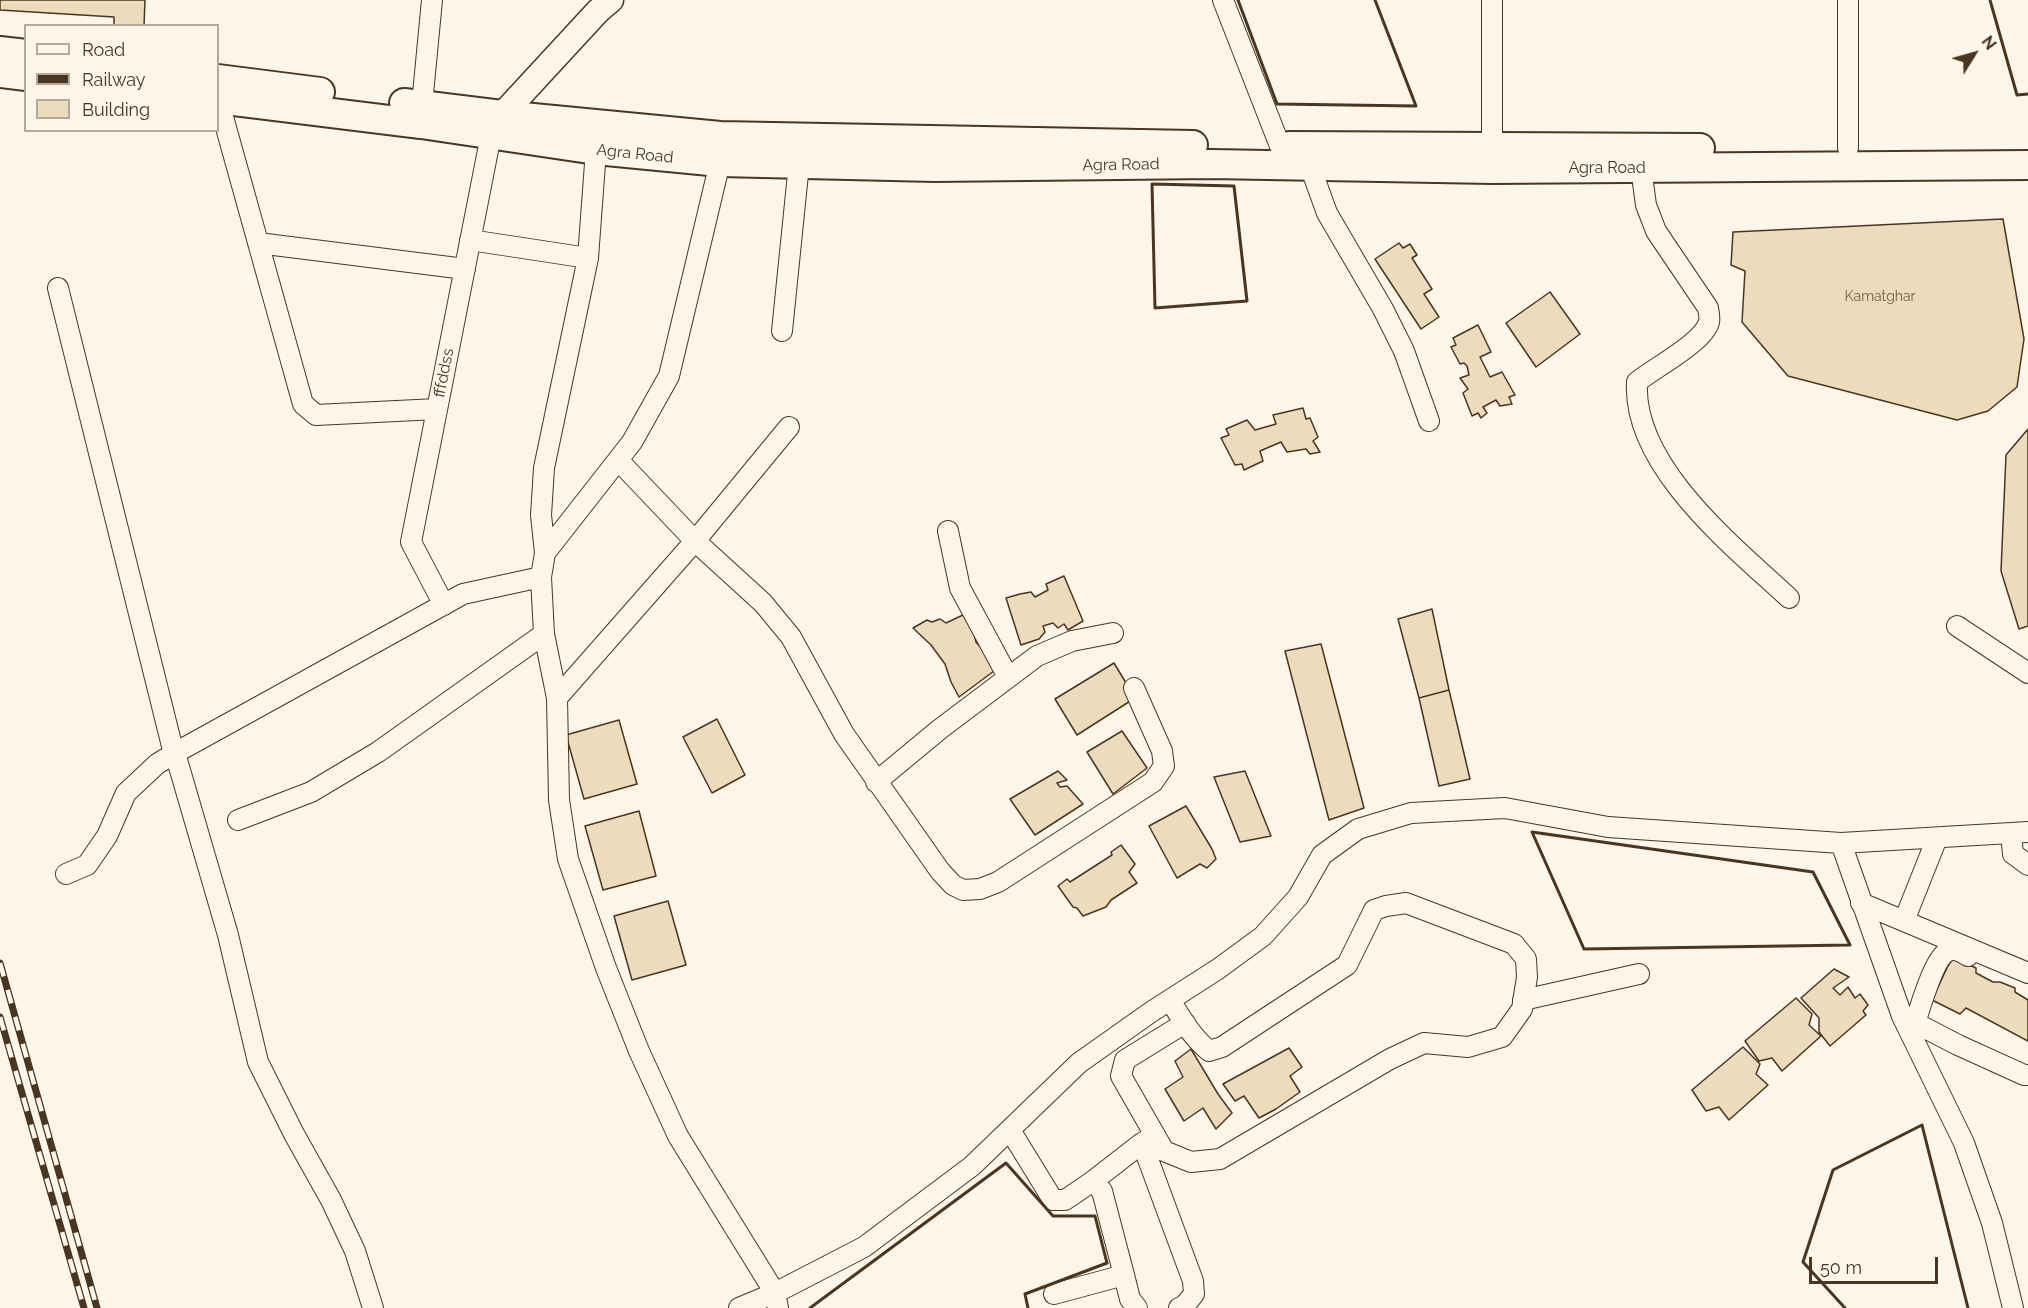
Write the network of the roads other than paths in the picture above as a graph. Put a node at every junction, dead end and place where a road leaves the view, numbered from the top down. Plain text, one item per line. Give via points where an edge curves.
1 (432, 0) edge
2 (611, 0) edge
3 (1223, 0) edge
4 (1492, 0) edge
5 (1848, 0) edge
6 (0, 51) edge
7 (24, 54) edge
8 (0, 73) edge
9 (24, 76) edge
10 (219, 79) edge
11 (219, 99) edge
12 (219, 103) edge
13 (421, 114) junction
14 (496, 125) junction
15 (1280, 146) junction
16 (1492, 147) junction
17 (1848, 148) junction
18 (720, 149) junction
19 (2028, 149) edge
20 (596, 150) junction
21 (799, 164) junction
22 (2028, 165) edge
23 (1311, 166) junction
24 (1641, 168) junction
25 (470, 240) junction
26 (258, 243) junction
27 (588, 258) junction
28 (465, 269) junction
29 (58, 288) dead end
30 (782, 331) dead end
31 (437, 409) junction
32 (1429, 421) dead end
33 (789, 427) dead end
34 (618, 460) junction
35 (948, 531) dead end
36 (695, 541) junction
37 (545, 553) junction
38 (541, 577) junction
39 (1789, 598) dead end
40 (444, 605) junction
41 (1958, 626) dead end
42 (1113, 633) dead end
43 (544, 634) junction
44 (2028, 673) edge
45 (1008, 677) junction
46 (1134, 688) dead end
47 (557, 698) junction
48 (174, 753) junction
49 (876, 782) junction
50 (238, 819) dead end
51 (2019, 833) edge
52 (1937, 838) junction
53 (1841, 843) junction
54 (2028, 866) edge
55 (66, 874) dead end
56 (1861, 903) junction
57 (1904, 921) junction
58 (1639, 974) dead end
59 (2028, 974) edge
60 (2028, 985) edge
61 (1170, 1000) junction
62 (1523, 1000) junction
63 (1908, 1019) junction
64 (1185, 1023) junction
65 (2028, 1075) edge
66 (1010, 1130) junction
67 (1149, 1139) junction
68 (1093, 1181) junction
69 (1124, 1275) junction
70 (1054, 1294) dead end
71 (777, 1301) edge
72 (373, 1308) edge
73 (739, 1308) edge
74 (1137, 1308) edge
75 (1179, 1308) edge
76 (2013, 1308) edge

1 - 13 street
2 - 14 main road
3 - 15 street
4 - 16 street
5 - 17 street
6 - 7 highway
8 - 9 highway
10 - 13 highway
11 - 13 highway
12 - 26 street
13 - 14 highway
14 - 18 highway, Agra Road
14 - 20 highway, Agra Road
14 - 25 street, fffddss
15 - 16 highway, Agra Road
15 - 18 highway, Agra Road
16 - 17 highway, Agra Road
17 - 19 highway, Agra Road
18 - 20 highway, Agra Road
18 - 21 highway, Agra Road
18 - 34 street via 669,376
20 - 27 street
21 - 23 highway, Agra Road
21 - 30 street
22 - 24 highway, Agra Road
23 - 24 highway, Agra Road
23 - 32 street via 1327,213 1404,351
24 - 39 street via 1646,205 1656,231 1708,308 1710,320 1706,330 1687,347 1637,382 1641,423 1651,446 1689,501
25 - 27 street
25 - 28 street, fffddss
26 - 28 street
26 - 31 street via 303,404 316,415
27 - 37 street via 544,468 541,515
28 - 31 street, fffddss
29 - 48 street
31 - 40 street, fffddss via 411,542
33 - 36 street
34 - 36 street
34 - 37 street
35 - 45 street via 960,588
36 - 47 street
36 - 49 street via 763,603 791,637 844,734
37 - 38 street
38 - 40 street via 463,594
38 - 43 street
40 - 48 street
41 - 44 street
42 - 45 street via 1072,641 1037,656
43 - 47 street
43 - 50 street via 378,752 311,792
45 - 49 street
46 - 49 street via 1162,751 1164,766 1153,782 998,882 980,889 963,890 953,885
47 - 71 street via 559,800 568,859 606,968 678,1136
48 - 55 street via 126,794 87,865
48 - 72 street via 228,935 258,1062 355,1251
51 - 52 street
51 - 54 street via 2013,854
52 - 53 street
52 - 57 street
53 - 56 street
53 - 61 street via 1608,827 1505,808 1411,813 1358,830 1322,855 1298,897 1263,936
56 - 57 street
56 - 63 street
57 - 59 street
58 - 62 street
60 - 63 street via 1954,950 1947,951
61 - 64 street
61 - 66 street via 1078,1063
62 - 64 street via 1526,959 1514,944 1406,903 1374,910 1347,965 1222,1047 1209,1051 1197,1042
62 - 67 street via 1522,1009 1503,1037 1468,1047 1424,1043 1220,1159 1191,1162 1164,1151
63 - 65 street
63 - 76 street via 1964,1143 1992,1223
64 - 67 street via 1125,1060 1121,1076
66 - 68 street via 1053,1200 1065,1200
66 - 71 street via 972,1166 864,1247
67 - 68 street
67 - 75 street via 1193,1281 1194,1294
68 - 69 street via 1102,1191
69 - 70 street
69 - 74 street via 1130,1299
71 - 73 street

